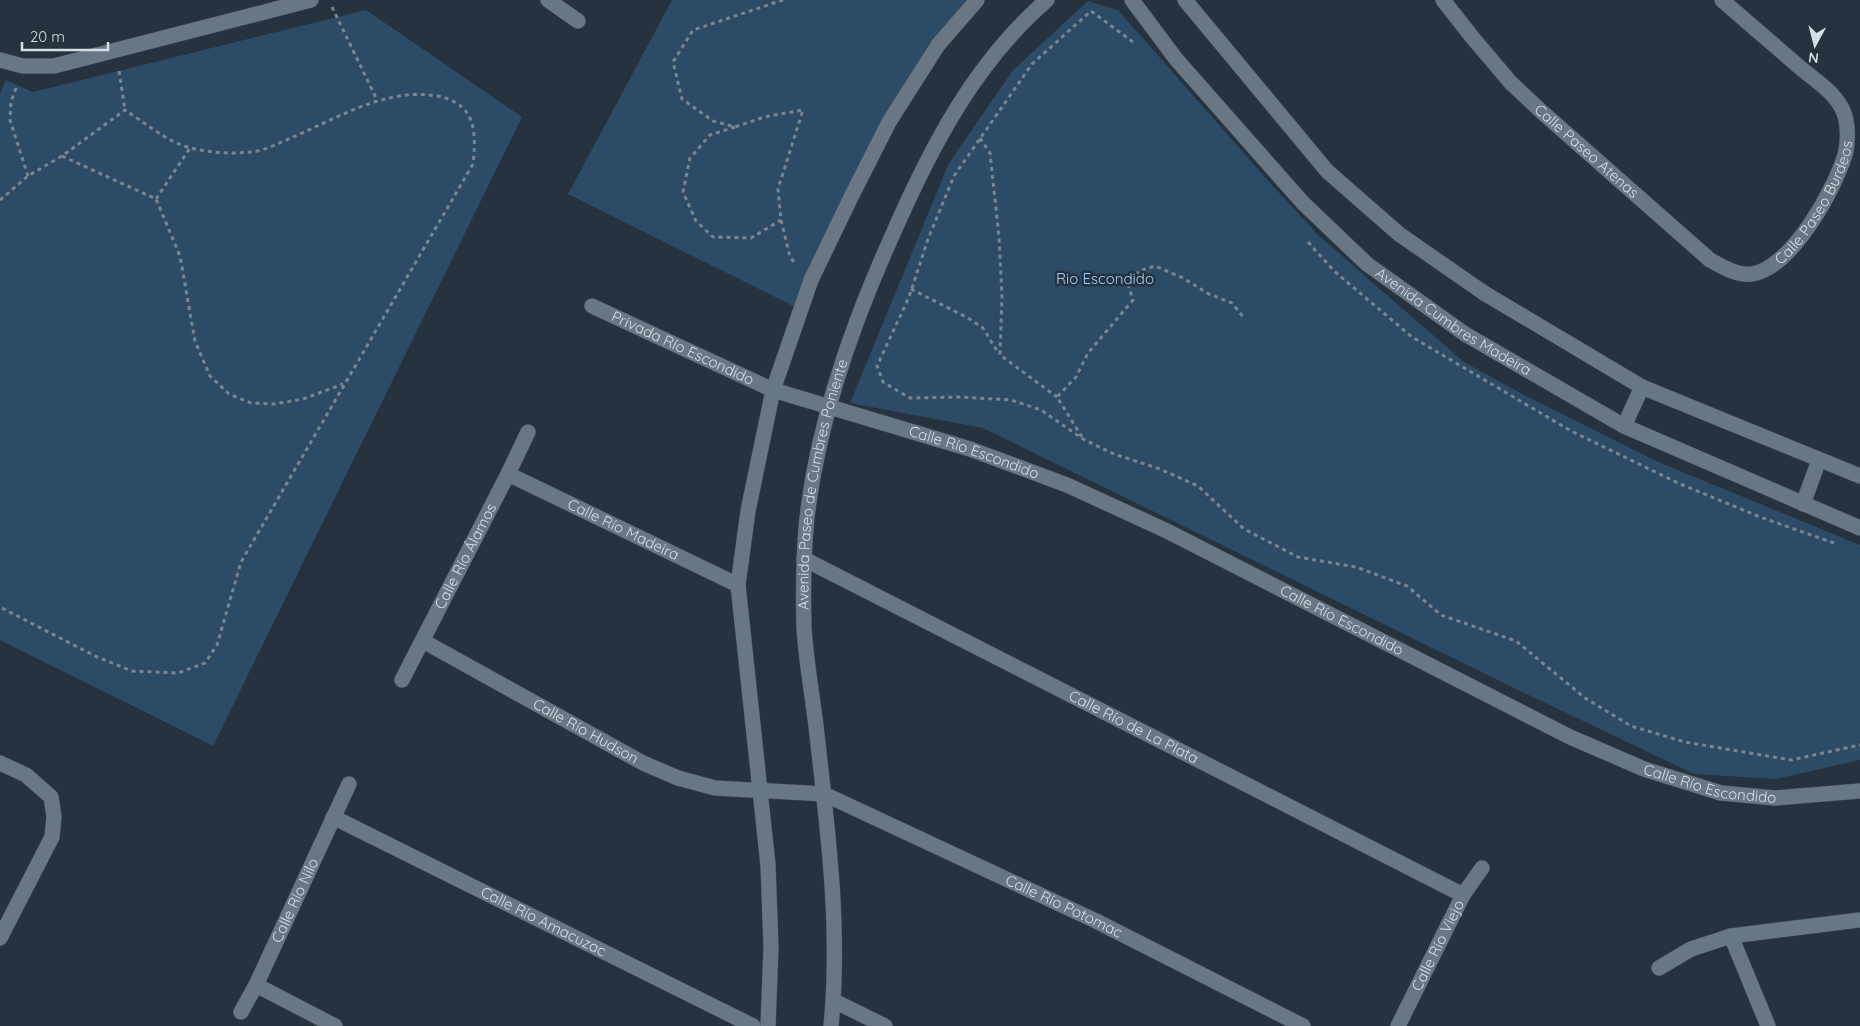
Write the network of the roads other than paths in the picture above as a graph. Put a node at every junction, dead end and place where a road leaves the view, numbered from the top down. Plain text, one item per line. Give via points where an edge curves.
1 (311, 0) edge
2 (548, 0) edge
3 (977, 0) edge
4 (1047, 0) edge
5 (1132, 0) edge
6 (1185, 0) edge
7 (1443, 0) edge
8 (1722, 0) edge
9 (578, 21) dead end
10 (0, 60) edge
11 (1752, 274) joint
12 (592, 306) dead end
13 (1642, 387) junction
14 (773, 390) junction
15 (827, 408) junction
16 (1624, 426) junction
17 (528, 432) dead end
18 (1819, 460) junction
19 (508, 474) junction
20 (1860, 476) edge
21 (1803, 504) junction
22 (1860, 528) edge
23 (804, 559) junction
24 (738, 585) junction
25 (423, 641) junction
26 (402, 680) dead end
27 (0, 763) edge
28 (349, 784) dead end
29 (760, 791) junction
30 (1860, 791) edge
31 (824, 794) junction
32 (333, 817) junction
33 (1482, 868) dead end
34 (1463, 895) junction
35 (1860, 920) edge
36 (1731, 936) junction
37 (0, 938) edge
38 (1659, 968) dead end
39 (256, 985) junction
40 (834, 1001) junction
41 (241, 1012) dead end
42 (335, 1026) edge
43 (753, 1026) edge
44 (768, 1026) edge
45 (831, 1026) edge
46 (885, 1026) edge
47 (1302, 1026) edge
48 (1398, 1026) edge
49 (1768, 1026) edge

1 - 10 street via 54,66 24,66
2 - 9 street
3 - 14 street via 938,45 889,122 811,280
4 - 15 street, Avenida Paseo de Cumbres Poniente via 1028,16 979,73 937,141 868,289
5 - 16 street, Avenida Cumbres Madeira via 1176,58 1303,203 1367,264 1465,334
6 - 13 street via 1326,171 1399,234 1484,293
7 - 11 street, Calle Paseo Atenas via 1511,83 1549,119 1710,260 1730,271
8 - 11 street, Calle Paseo Burdeos via 1828,91 1844,112 1847,128 1846,149 1835,182 1818,212 1781,259 1768,269
12 - 14 street, Privada Río Escondido
13 - 16 street
13 - 18 street
14 - 15 street, Privada Río Escondido
14 - 24 street via 748,511
15 - 23 street, Avenida Paseo de Cumbres Poniente via 809,502
15 - 30 street, Calle Río Escondido via 970,449 1067,486 1167,531 1570,737 1644,769 1721,793 1775,798
16 - 21 street, Avenida Cumbres Madeira
17 - 19 street, Calle Río Álamos
18 - 20 street
18 - 21 street
19 - 24 street, Calle Río Madeira
19 - 25 street, Calle Río Álamos
21 - 22 street, Avenida Cumbres Madeira
23 - 31 street, Avenida Paseo de Cumbres Poniente via 804,629
23 - 34 street, Calle Río de La Plata
24 - 29 street
25 - 26 street, Calle Río Álamos
25 - 29 street, Calle Río Hudson via 635,758 678,778 715,788
27 - 37 street via 26,775 51,797 54,817 52,836
28 - 32 street, Calle Río Nilo
29 - 31 street, Calle Río Hudson
29 - 44 street via 768,865 771,947
31 - 40 street, Avenida Paseo de Cumbres Poniente via 835,914
31 - 47 street, Calle Río Potomac via 1096,921
32 - 39 street, Calle Río Nilo
32 - 43 street, Calle Río Amacuzac
33 - 34 street, Calle Río Viejo
34 - 48 street, Calle Río Viejo
35 - 36 street
36 - 38 street via 1692,949
36 - 49 street
39 - 41 street, Calle Río Nilo
39 - 42 street
40 - 45 street, Avenida Paseo de Cumbres Poniente
40 - 46 street

